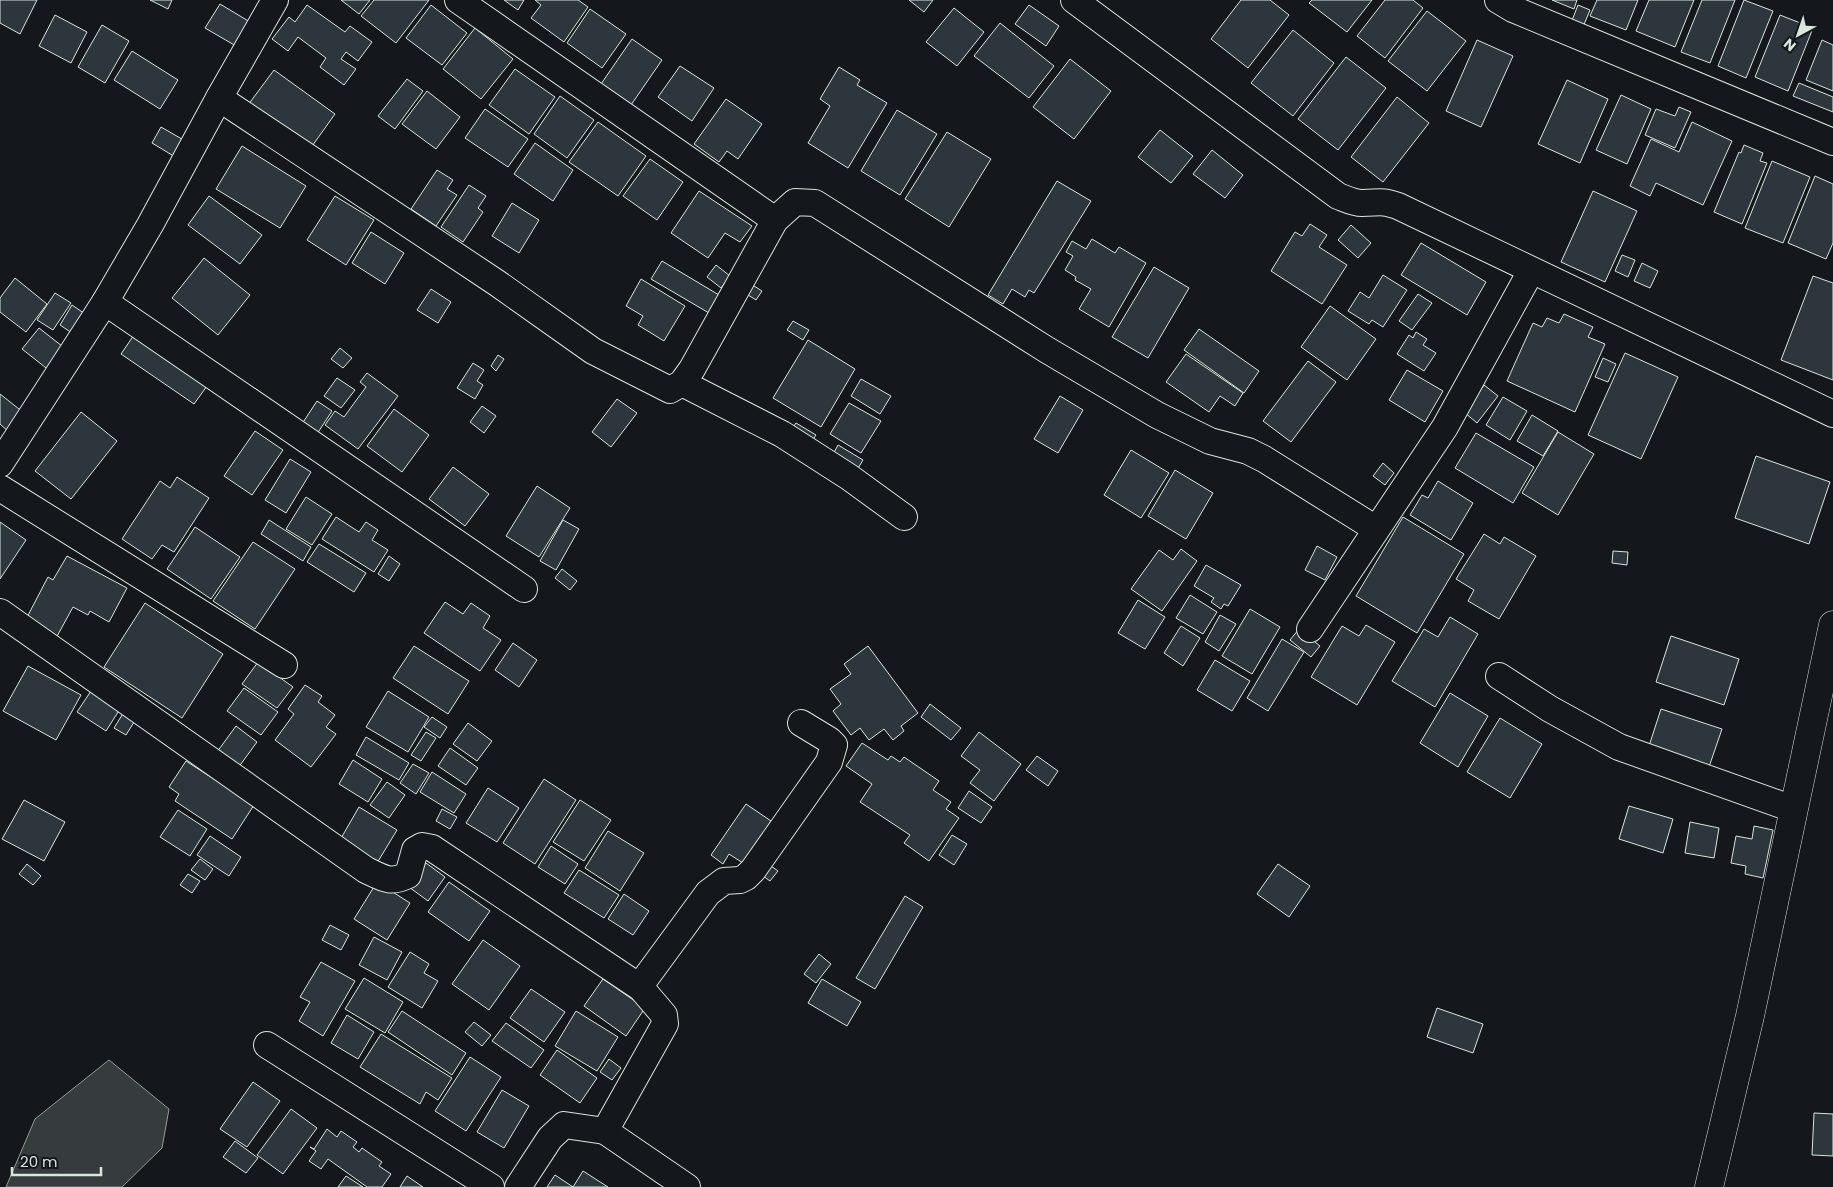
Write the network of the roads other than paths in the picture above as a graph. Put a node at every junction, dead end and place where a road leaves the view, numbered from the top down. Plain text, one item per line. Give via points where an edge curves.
1 (275, 0) edge
2 (458, 0) edge
3 (1074, 0) edge
4 (1510, 3) edge
5 (219, 98) junction
6 (1833, 142) edge
7 (775, 220) junction
8 (1531, 270) junction
9 (105, 302) junction
10 (682, 383) junction
11 (1833, 414) edge
12 (0, 464) edge
13 (0, 488) edge
14 (904, 517) dead end
15 (1376, 529) junction
16 (524, 589) dead end
17 (0, 612) edge
18 (1833, 625) edge
19 (1310, 629) dead end
20 (284, 666) dead end
21 (1499, 676) dead end
22 (801, 723) dead end
23 (1793, 809) junction
24 (641, 988) junction
25 (267, 1045) dead end
26 (605, 1131) junction
27 (492, 1187) edge
28 (518, 1187) edge
29 (687, 1187) edge
30 (1709, 1187) edge

1 - 5 street
2 - 7 street
3 - 8 street via 1338,196 1362,203 1375,201 1398,206
4 - 6 street
5 - 9 street
5 - 10 street via 497,283 593,351 670,390
7 - 10 street
7 - 15 street via 795,202 815,203 1132,400 1210,441 1248,451 1264,459
8 - 11 street
8 - 15 street via 1445,427
9 - 12 street
9 - 16 street
10 - 14 street via 782,434
13 - 20 street
15 - 19 street
17 - 24 street via 366,870 397,881 408,876 415,850 422,846 432,848
18 - 23 street
21 - 23 street via 1619,747
22 - 24 street via 834,745 829,762 753,870 746,877 724,882 708,893
23 - 30 street via 1750,1016
24 - 26 street via 664,1015 665,1024
25 - 27 street
26 - 28 street via 564,1125 550,1138
26 - 29 street

